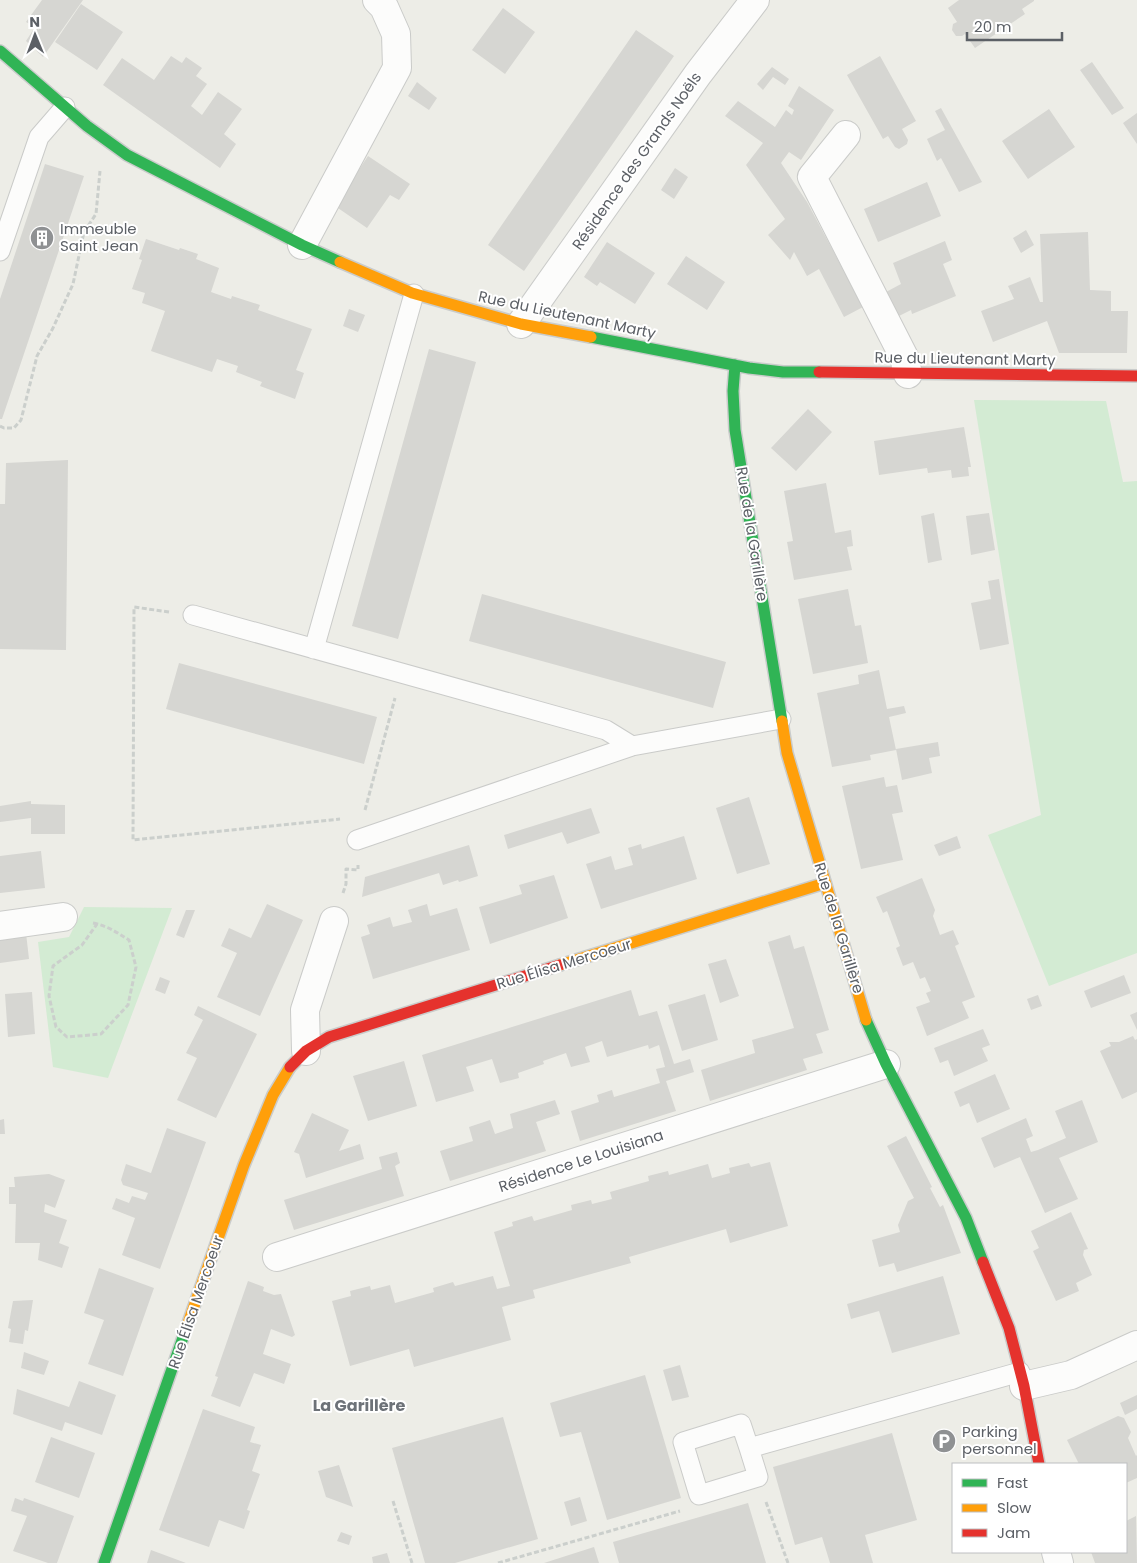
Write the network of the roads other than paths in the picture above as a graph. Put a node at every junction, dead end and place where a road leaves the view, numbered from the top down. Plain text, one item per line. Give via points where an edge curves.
1 (376, 0) edge
2 (755, 0) edge
3 (0, 52) edge
4 (65, 106) junction
5 (846, 135) dead end
6 (302, 245) junction
7 (0, 251) edge
8 (414, 294) junction
9 (521, 324) junction
10 (735, 365) junction
11 (908, 374) junction
12 (1137, 376) edge
13 (193, 615) road end
14 (314, 649) junction
15 (781, 719) junction
16 (632, 746) junction
17 (357, 840) road end
18 (825, 883) junction
19 (63, 917) road end
20 (334, 921) road end
21 (0, 926) edge
22 (306, 1051) junction
23 (886, 1064) junction
24 (277, 1257) dead end
25 (1137, 1345) edge
26 (1022, 1379) junction
27 (749, 1448) junction
28 (1039, 1463) edge
29 (104, 1563) edge

1 - 6 street via 384,7 396,34 397,68
2 - 9 street, Résidence des Grands Noëls via 698,74
3 - 4 street, Rue du Lieutenant Marty
4 - 6 street, Rue du Lieutenant Marty via 127,155
4 - 7 lane via 39,137
5 - 11 street via 812,177 904,357
6 - 8 street, Rue du Lieutenant Marty
8 - 9 street, Rue du Lieutenant Marty
8 - 14 lane
9 - 10 street, Rue du Lieutenant Marty
10 - 11 street, Rue du Lieutenant Marty via 783,372
10 - 15 street, Rue de la Garillère via 735,430
11 - 12 street, Rue du Lieutenant Marty
13 - 14 lane
14 - 16 lane via 606,730
15 - 16 lane
15 - 18 street, Rue de la Garillère via 787,753
16 - 17 lane
18 - 22 street, Rue Élisa Mercoeur via 356,1028
18 - 23 street, Rue de la Garillère via 867,1022
19 - 21 street
20 - 22 street via 305,1010
22 - 29 street, Rue Élisa Mercoeur via 289,1068 272,1095 244,1165
23 - 24 street, Résidence Le Louisiana
23 - 26 street, Rue de la Garillère via 966,1218 1009,1328
25 - 26 street via 1071,1375
26 - 27 lane
26 - 28 street, Rue de la Garillère
27 - 27 lane via 741,1424 683,1442 699,1495 758,1477

